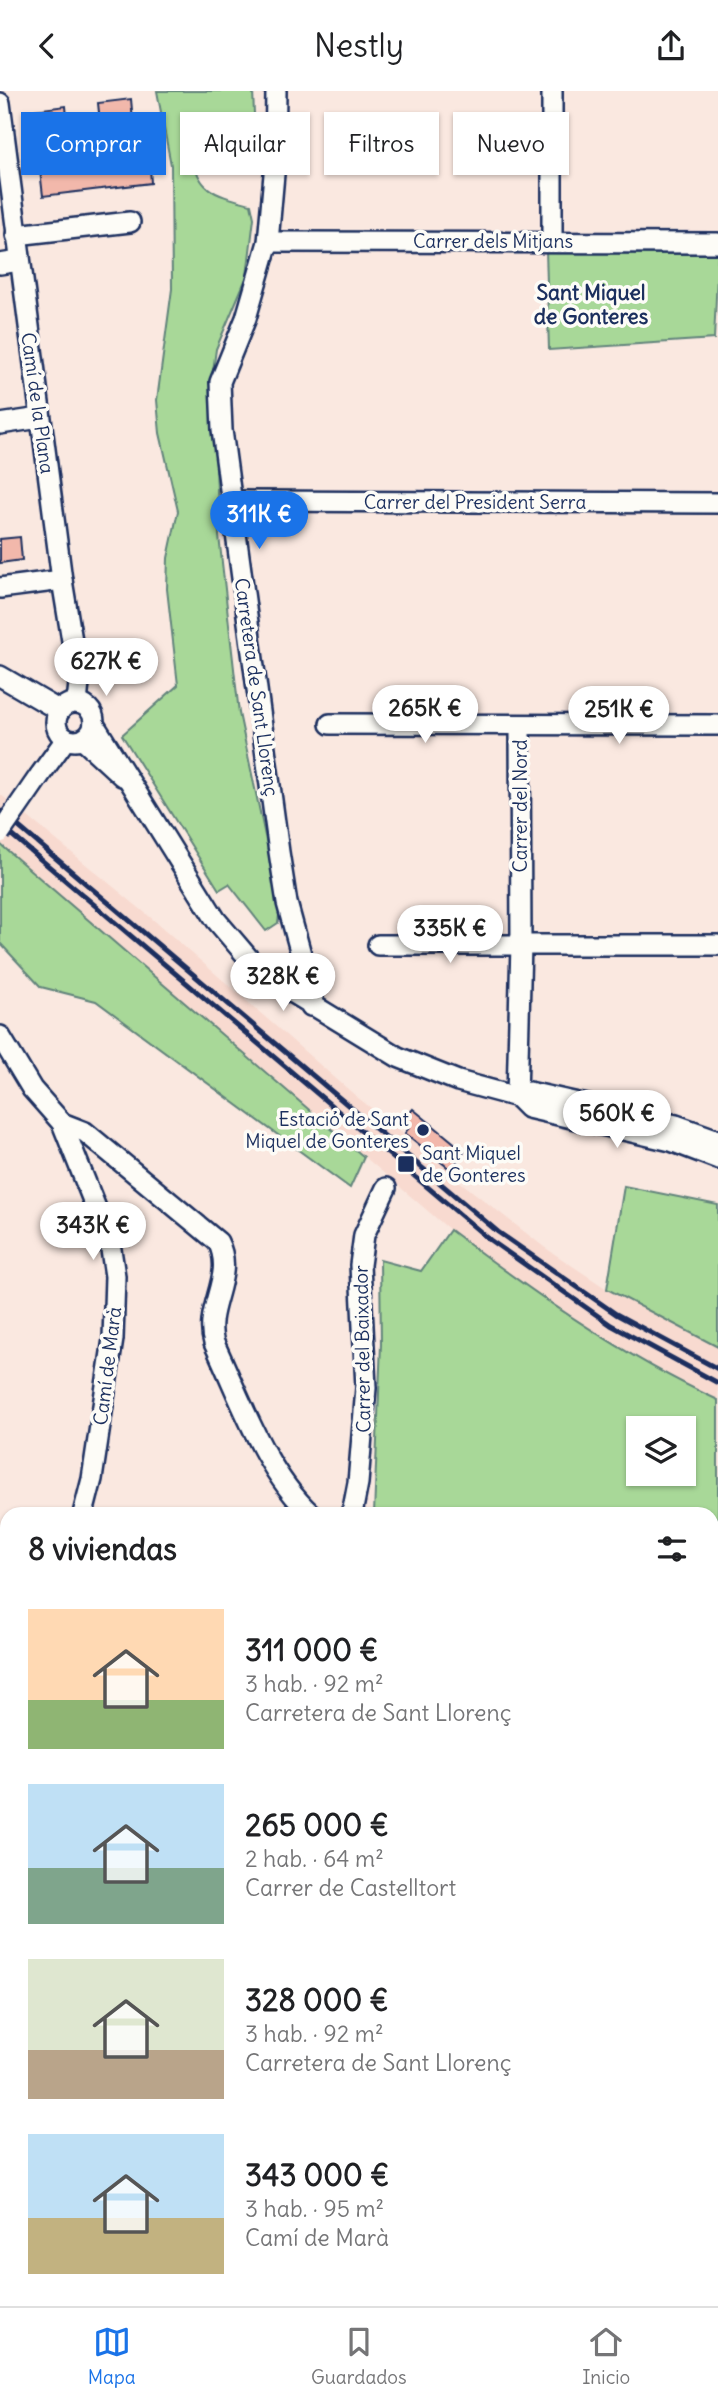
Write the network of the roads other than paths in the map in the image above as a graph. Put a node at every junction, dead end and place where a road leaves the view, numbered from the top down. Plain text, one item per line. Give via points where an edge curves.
1 (276, 91) edge
2 (552, 91) edge
3 (0, 103) edge
4 (0, 110) edge
5 (130, 222) dead end
6 (16, 235) junction
7 (552, 240) junction
8 (268, 242) junction
9 (718, 243) edge
10 (10, 262) edge
11 (40, 418) junction
12 (0, 424) edge
13 (232, 501) junction
14 (718, 503) edge
15 (62, 580) junction
16 (0, 587) edge
17 (0, 676) edge
18 (69, 707) junction
19 (330, 724) dead end
20 (718, 725) edge
21 (520, 726) junction
22 (81, 734) junction
23 (0, 833) edge
24 (521, 944) junction
25 (379, 945) dead end
26 (718, 945) edge
27 (311, 1006) junction
28 (0, 1037) edge
29 (517, 1097) junction
30 (62, 1123) junction
31 (718, 1140) edge
32 (718, 1159) edge
33 (386, 1188) dead end
34 (85, 1507) edge
35 (305, 1507) edge
36 (353, 1507) edge

1 - 8 street, Carretera de Sant Llorenç
2 - 7 street
3 - 4 street, Camí de la Plana
4 - 6 street, Camí de la Plana
5 - 6 street
6 - 10 street, Camí de la Plana
7 - 8 street, Carrer dels Mitjans
7 - 9 street, Carrer dels Mitjans
8 - 13 street, Carretera de Sant Llorenç via 246,318 220,382
10 - 11 street, Camí de la Plana
11 - 12 street
11 - 15 street, Camí de la Plana
13 - 14 street, Carrer del President Serra
13 - 27 street, Carretera de Sant Llorenç via 283,877 313,998
15 - 16 street
15 - 18 street, Camí de la Plana via 79,683
17 - 18 street
18 - 22 street via 90,710
18 - 22 street, Camí de la Plana via 57,726
19 - 21 street
20 - 21 street
21 - 24 street, Carrer del Nord
22 - 23 street, bridge via 40,775
22 - 27 street via 133,785 242,954 275,985
24 - 25 street
24 - 26 street
24 - 29 street, Carrer del Nord
27 - 29 street via 398,1057 458,1081
28 - 30 street, Camí de Marà via 32,1089
29 - 31 street via 529,1092 676,1125
29 - 32 street via 528,1108 671,1141
30 - 34 street, Camí de Marà via 110,1243 115,1276 113,1339
30 - 35 street via 85,1132 218,1242 225,1255 225,1271 210,1329 214,1343 260,1442
33 - 36 street, Carrer del Baixador via 364,1235 360,1265 366,1388

